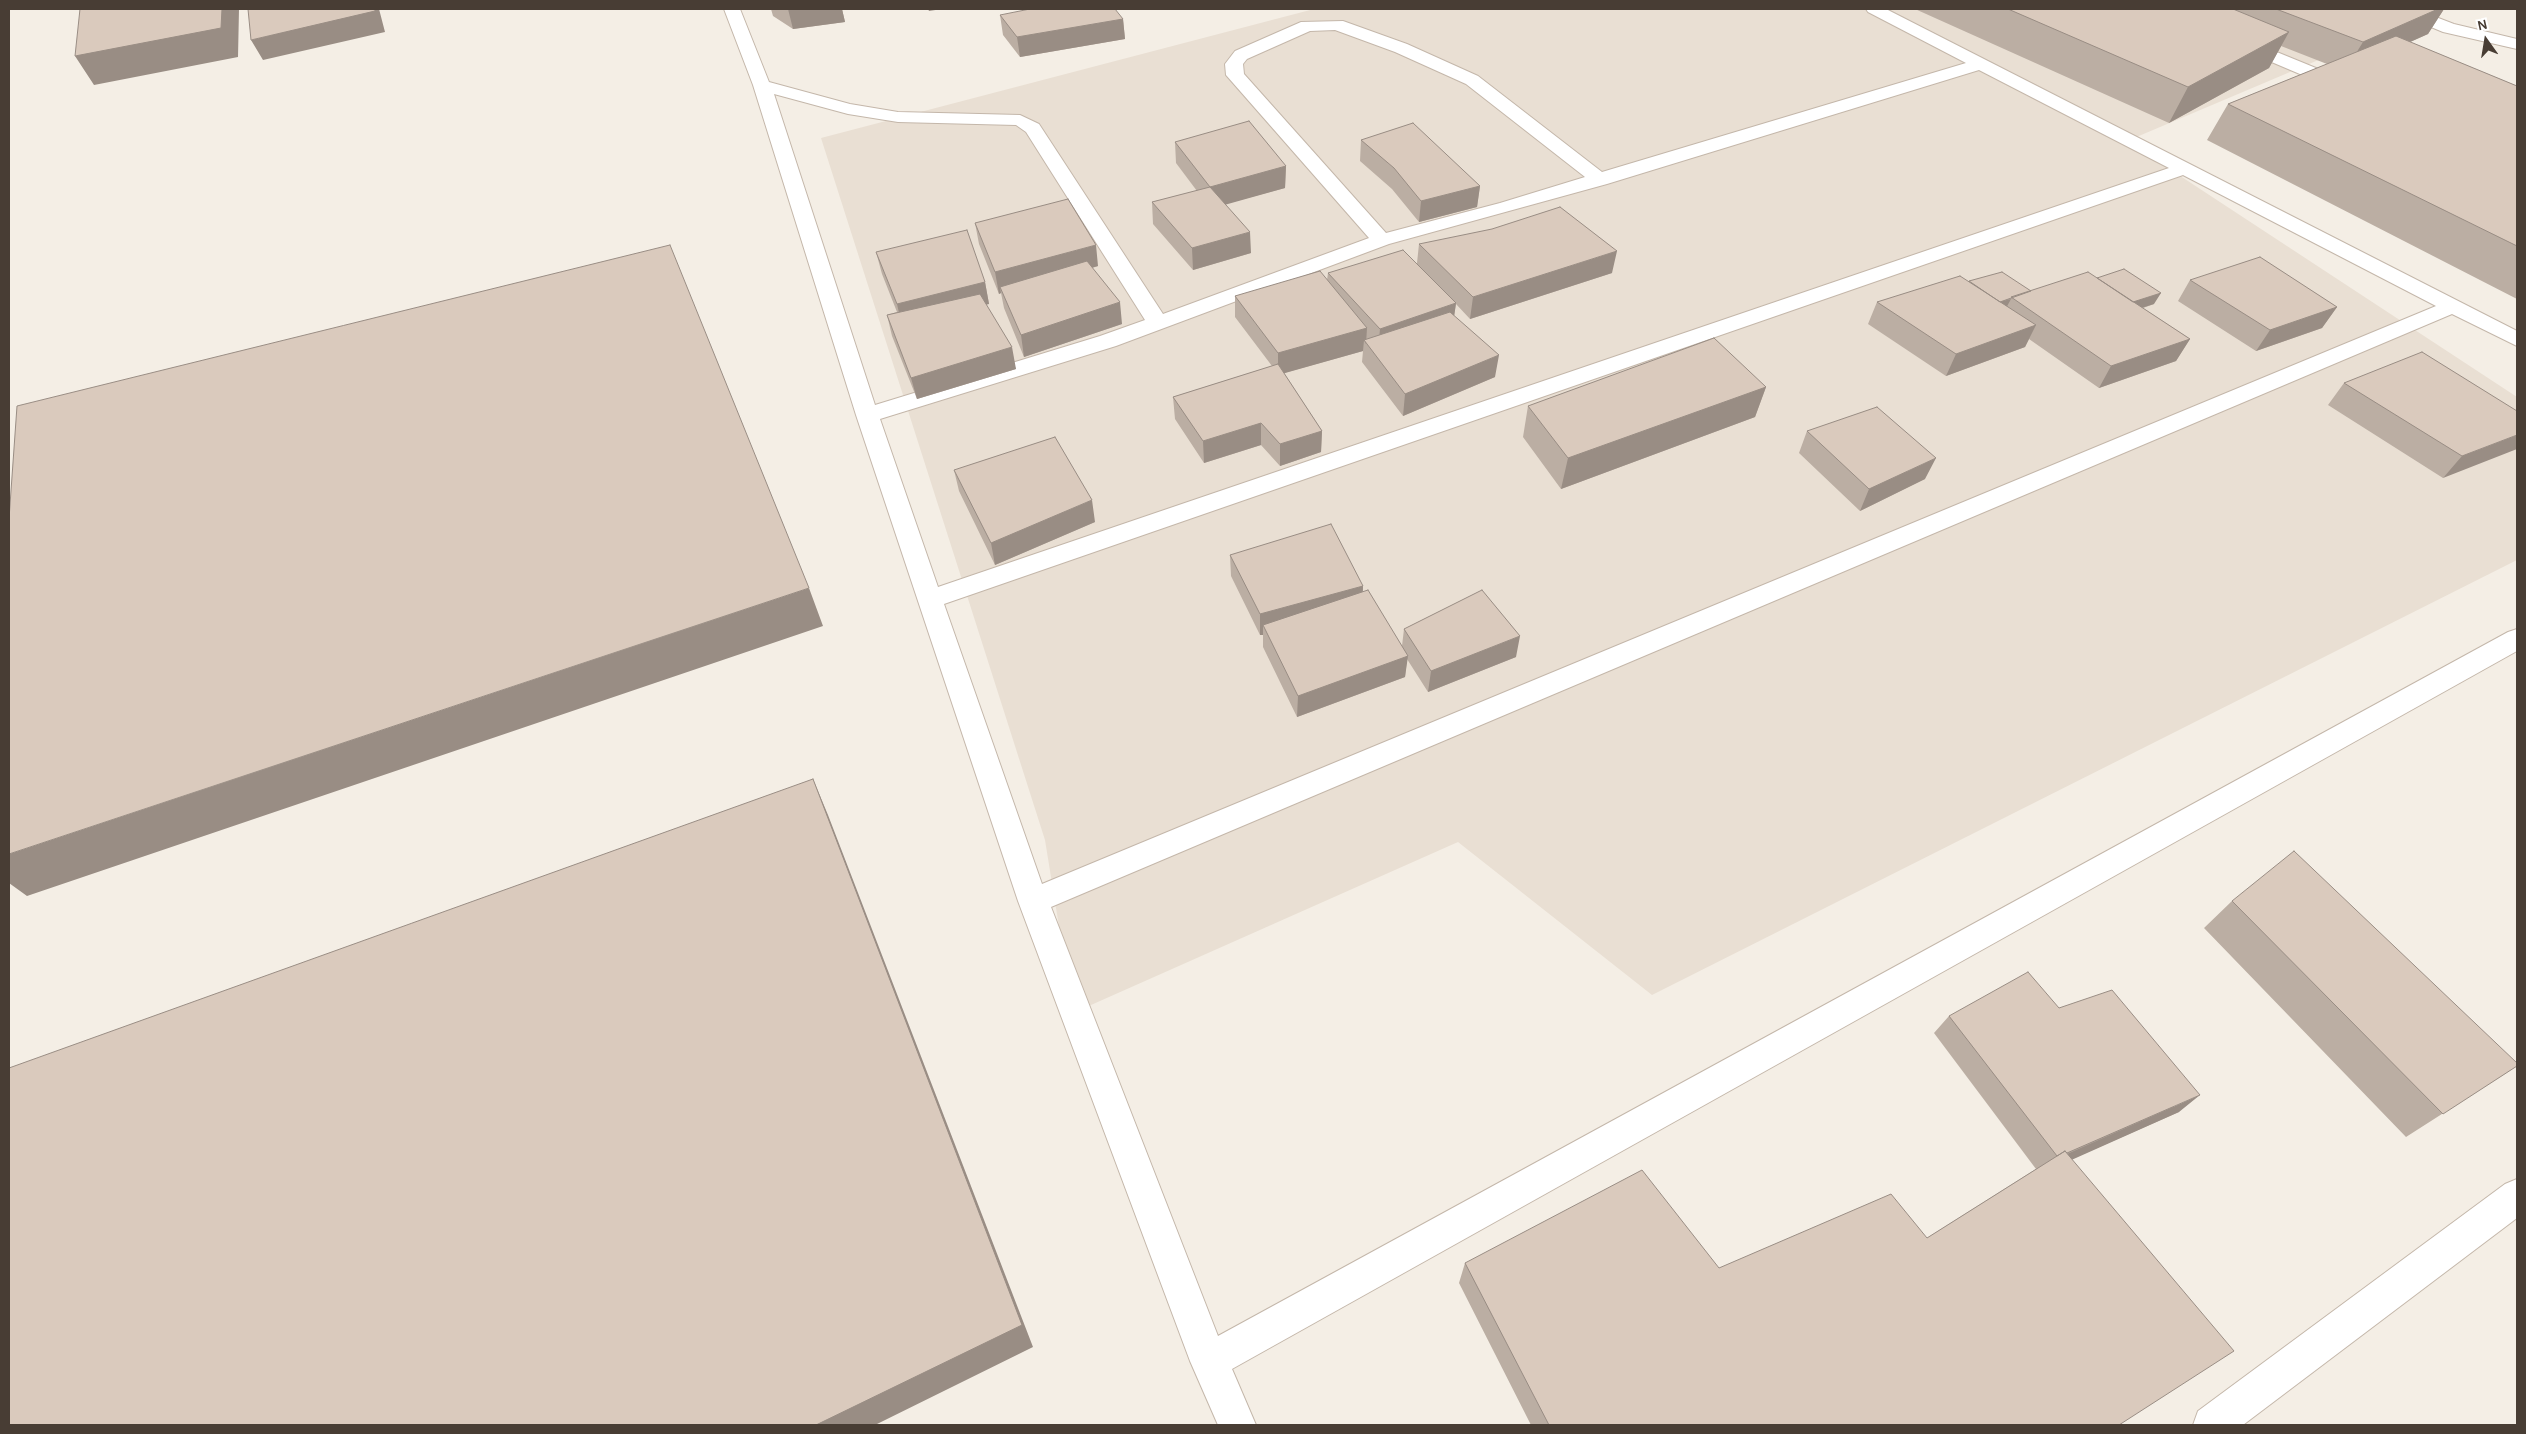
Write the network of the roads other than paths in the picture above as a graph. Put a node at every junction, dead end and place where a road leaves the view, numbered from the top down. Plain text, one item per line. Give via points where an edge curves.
1 (732, 9) edge
2 (1874, 9) edge
3 (2401, 9) edge
4 (2221, 34) edge
5 (2517, 44) edge
6 (1983, 63) junction
7 (2327, 78) edge
8 (762, 85) junction
9 (2186, 168) junction
10 (1600, 180) junction
11 (1382, 240) junction
12 (2453, 306) junction
13 (1158, 322) junction
14 (2517, 339) edge
15 (867, 415) junction
16 (930, 599) junction
17 (2517, 639) edge
18 (1033, 901) junction
19 (2517, 1196) edge
20 (1209, 1361) junction
21 (1237, 1425) edge
22 (2212, 1425) edge

1 - 8 street
2 - 6 street
3 - 5 street via 2449,28
4 - 7 street
6 - 9 street
6 - 10 street
8 - 13 street via 848,109 898,117 1020,120 1033,128
8 - 15 street
9 - 12 street
9 - 16 street
10 - 11 street
10 - 11 street via 1472,80 1401,48 1337,25 1307,26 1242,55 1234,64 1235,76
11 - 13 street
12 - 14 street
12 - 18 street
13 - 15 street via 1108,341
15 - 16 street
16 - 18 street
17 - 20 street
18 - 20 street
19 - 22 street
20 - 21 street

